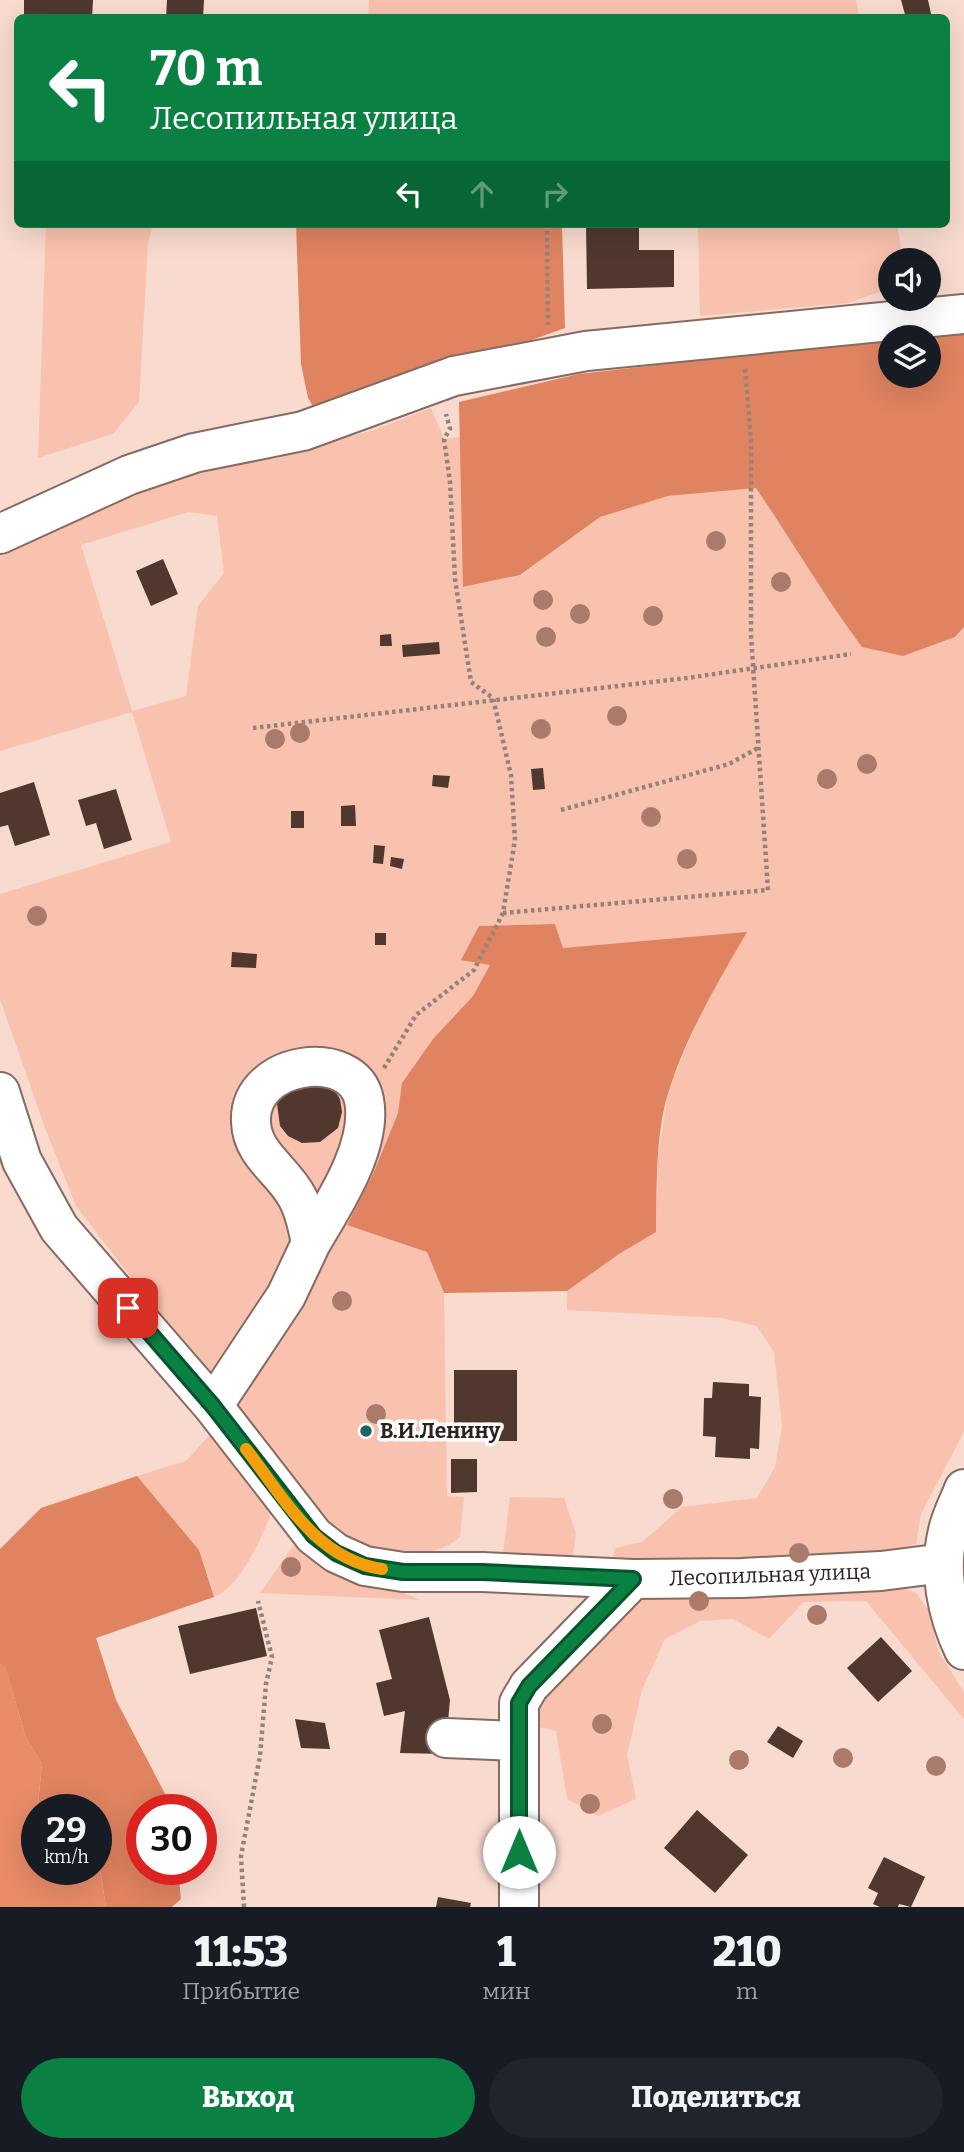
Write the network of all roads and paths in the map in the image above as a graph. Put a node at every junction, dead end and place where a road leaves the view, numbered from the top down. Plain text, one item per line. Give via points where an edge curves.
1 (547, 228) edge
2 (964, 314) edge
3 (742, 338) junction
4 (549, 358) junction
5 (437, 383) junction
6 (0, 534) edge
7 (851, 654) dead end
8 (753, 668) junction
9 (493, 698) junction
10 (253, 728) dead end
11 (758, 748) junction
12 (561, 810) dead end
13 (503, 913) junction
14 (0, 1092) edge
15 (364, 1099) junction
16 (311, 1243) junction
17 (213, 1406) junction
18 (964, 1489) edge
19 (944, 1563) junction
20 (633, 1579) junction
21 (258, 1601) dead end
22 (964, 1650) edge
23 (446, 1738) dead end
24 (518, 1741) junction
25 (244, 1907) edge
26 (519, 1907) edge

1 - 4 path
2 - 3 street
3 - 4 street
3 - 8 path via 751,440
4 - 5 street
5 - 6 street via 296,419 265,440 194,453 129,475
5 - 9 path via 450,429 444,439 455,579 471,682
7 - 8 path
8 - 9 path
8 - 11 path
9 - 10 path
9 - 13 path via 512,775 515,841
11 - 12 path via 729,764
11 - 13 path via 768,890
13 - 15 path via 474,970 416,1015
14 - 17 street, Лесопильная улица via 22,1161 59,1228
15 - 16 street via 359,1149
15 - 16 street via 352,1080 337,1070 313,1066 274,1079 258,1092 251,1107 251,1126 260,1153 298,1197
16 - 17 street via 286,1296
17 - 20 street, Лесопильная улица via 314,1536 365,1566 403,1572
18 - 19 street via 948,1531
19 - 20 street, Лесопильная улица via 881,1571
19 - 22 street via 947,1601
20 - 24 street via 529,1686 519,1703
21 - 25 path via 272,1657 241,1856
23 - 24 street
24 - 26 street

